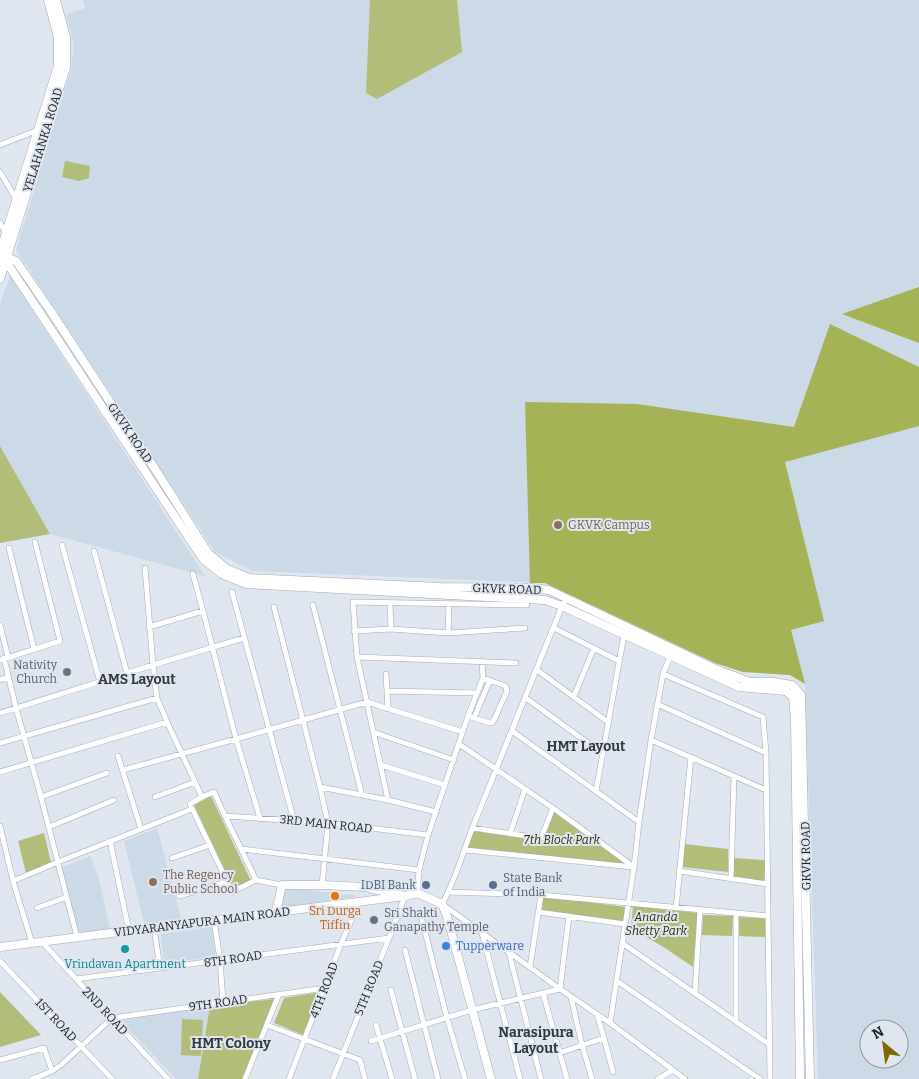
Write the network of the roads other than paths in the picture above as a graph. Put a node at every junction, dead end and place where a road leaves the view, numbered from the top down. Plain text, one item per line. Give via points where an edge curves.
1 (48, 0) edge
2 (56, 0) edge
3 (38, 130) junction
4 (0, 146) edge
5 (0, 172) edge
6 (3, 183) edge
7 (16, 199) junction
8 (0, 223) edge
9 (6, 233) junction
10 (2, 258) edge
11 (0, 279) edge
12 (35, 542) dead end
13 (62, 545) dead end
14 (9, 548) dead end
15 (94, 551) dead end
16 (145, 568) dead end
17 (193, 574) dead end
18 (232, 592) dead end
19 (567, 598) junction
20 (390, 604) junction
21 (449, 604) junction
22 (312, 605) dead end
23 (527, 605) dead end
24 (562, 606) junction
25 (274, 607) dead end
26 (203, 611) junction
27 (0, 625) edge
28 (149, 627) junction
29 (525, 628) dead end
30 (554, 628) junction
31 (391, 629) junction
32 (354, 630) junction
33 (448, 633) junction
34 (624, 635) junction
35 (244, 638) junction
36 (213, 647) junction
37 (594, 648) junction
38 (34, 649) junction
39 (672, 653) junction
40 (358, 657) junction
41 (4, 658) edge
42 (482, 661) junction
43 (619, 661) junction
44 (516, 663) dead end
45 (152, 665) junction
46 (701, 666) junction
47 (537, 670) junction
48 (127, 673) junction
49 (386, 674) dead end
50 (663, 674) junction
51 (8, 677) junction
52 (483, 678) junction
53 (0, 680) edge
54 (490, 680) junction
55 (100, 682) junction
56 (387, 692) junction
57 (477, 693) junction
58 (574, 696) junction
59 (157, 698) junction
60 (526, 698) junction
61 (366, 702) junction
62 (657, 704) junction
63 (16, 708) junction
64 (388, 709) junction
65 (339, 710) junction
66 (0, 713) edge
67 (468, 716) junction
68 (474, 718) junction
69 (302, 720) junction
70 (167, 722) junction
71 (608, 722) junction
72 (269, 730) junction
73 (512, 731) junction
74 (373, 732) junction
75 (463, 732) junction
76 (24, 737) junction
77 (236, 739) junction
78 (651, 740) junction
79 (0, 743) edge
80 (459, 744) junction
81 (766, 753) junction
82 (182, 754) junction
83 (603, 754) junction
84 (118, 756) dead end
85 (691, 757) junction
86 (454, 760) junction
87 (31, 763) junction
88 (381, 765) junction
89 (123, 770) junction
90 (496, 770) junction
91 (0, 772) edge
92 (108, 773) dead end
93 (734, 776) junction
94 (196, 782) junction
95 (445, 785) junction
96 (320, 787) junction
97 (525, 790) junction
98 (766, 790) junction
99 (596, 791) junction
100 (362, 795) junction
101 (41, 797) junction
102 (155, 797) dead end
103 (202, 797) junction
104 (114, 800) dead end
105 (388, 800) junction
106 (553, 808) junction
107 (192, 809) junction
108 (436, 812) junction
109 (225, 816) junction
110 (260, 818) junction
111 (294, 821) junction
112 (639, 822) junction
113 (328, 823) junction
114 (0, 826) edge
115 (49, 827) junction
116 (472, 828) junction
117 (141, 829) junction
118 (510, 834) junction
119 (428, 835) junction
120 (110, 841) junction
121 (210, 845) junction
122 (242, 849) junction
123 (464, 850) junction
124 (172, 858) dead end
125 (324, 860) junction
126 (58, 862) junction
127 (634, 867) junction
128 (419, 870) junction
129 (679, 871) junction
130 (731, 879) junction
131 (256, 880) junction
132 (13, 881) junction
133 (227, 882) junction
134 (768, 884) junction
135 (282, 885) junction
136 (322, 885) junction
137 (449, 892) junction
138 (417, 893) junction
139 (541, 895) junction
140 (179, 896) dead end
141 (405, 896) junction
142 (67, 897) junction
143 (360, 902) junction
144 (628, 903) junction
145 (442, 904) junction
146 (37, 908) dead end
147 (676, 908) junction
148 (700, 910) junction
149 (276, 912) junction
150 (538, 912) junction
151 (736, 913) junction
152 (568, 916) junction
153 (768, 916) junction
154 (214, 920) junction
155 (422, 920) dead end
156 (625, 924) junction
157 (154, 928) junction
158 (129, 931) junction
159 (482, 933) junction
160 (77, 937) junction
161 (389, 938) junction
162 (42, 942) junction
163 (32, 943) junction
164 (622, 943) junction
165 (341, 944) junction
166 (0, 947) edge
167 (405, 950) dead end
168 (509, 952) junction
169 (220, 960) junction
170 (0, 961) edge
171 (530, 967) junction
172 (160, 968) junction
173 (76, 979) junction
174 (617, 981) junction
175 (325, 988) junction
176 (560, 989) junction
177 (391, 990) dead end
178 (543, 993) junction
179 (695, 993) junction
180 (279, 994) junction
181 (571, 996) junction
182 (521, 998) junction
183 (223, 1002) junction
184 (500, 1004) junction
185 (472, 1010) junction
186 (597, 1014) junction
187 (112, 1018) junction
188 (447, 1018) junction
189 (736, 1021) junction
190 (610, 1023) junction
191 (267, 1025) junction
192 (376, 1025) dead end
193 (424, 1025) junction
194 (402, 1032) junction
195 (380, 1038) junction
196 (604, 1038) junction
197 (304, 1039) junction
198 (371, 1041) dead end
199 (800, 1042) junction
200 (809, 1042) junction
201 (582, 1045) junction
202 (770, 1045) junction
203 (80, 1046) junction
204 (559, 1053) junction
205 (343, 1054) junction
206 (0, 1060) edge
207 (673, 1070) junction
208 (52, 1071) junction
209 (613, 1072) dead end
210 (32, 1079) edge
211 (112, 1079) edge
212 (168, 1079) edge
213 (245, 1079) edge
214 (289, 1079) edge
215 (333, 1079) edge
216 (365, 1079) edge
217 (392, 1079) edge
218 (415, 1079) edge
219 (438, 1079) edge
220 (465, 1079) edge
221 (491, 1079) edge
222 (520, 1079) edge
223 (541, 1079) edge
224 (566, 1079) edge
225 (592, 1079) edge
226 (658, 1079) edge
227 (685, 1079) edge
228 (760, 1079) edge
229 (770, 1079) edge
230 (800, 1079) edge
231 (810, 1079) edge

1 - 3 main road, YELAHANKA ROAD via 58,38 58,66
2 - 10 main road, YELAHANKA ROAD via 66,37 66,67
3 - 4 street
3 - 7 main road, YELAHANKA ROAD
5 - 6 street
6 - 7 street
7 - 9 main road, YELAHANKA ROAD
8 - 9 street
9 - 10 main road, YELAHANKA ROAD
10 - 11 main road, YELAHANKA ROAD
10 - 19 main road, GKVK ROAD via 15,260 208,553 227,568 249,578 534,588
10 - 24 main road, GKVK ROAD via 203,559 222,574 246,584 546,600
12 - 38 street via 60,641
13 - 55 street
14 - 38 street
15 - 48 street
16 - 28 street
17 - 26 street
18 - 35 street
19 - 24 street
19 - 39 main road, GKVK ROAD
20 - 21 street
20 - 31 street
20 - 32 street via 353,602
21 - 23 street
21 - 33 street
22 - 65 street
24 - 30 street
24 - 34 main road, GKVK ROAD
25 - 69 street
26 - 28 street
26 - 36 street
27 - 41 street
28 - 45 street
29 - 33 street
30 - 37 street
30 - 47 street
31 - 32 street
31 - 33 street
32 - 40 street
34 - 39 main road, GKVK ROAD
34 - 43 street
35 - 36 street
35 - 72 street
36 - 45 street
36 - 77 street
37 - 43 street
37 - 58 street
38 - 41 street
39 - 46 main road, GKVK ROAD
39 - 50 street
40 - 42 street
40 - 61 street
41 - 51 street
42 - 44 street
42 - 52 street
43 - 71 street
45 - 48 street
45 - 59 street
46 - 199 main road, GKVK ROAD via 738,687 786,690 793,697
46 - 200 main road, GKVK ROAD via 750,682 792,685 802,695
47 - 58 street
47 - 60 street
48 - 55 street
49 - 56 street
50 - 62 street
50 - 81 street via 763,717
51 - 53 street
51 - 63 street
52 - 54 street
52 - 57 street
54 - 68 street
54 - 68 street via 503,685 507,691 492,723
55 - 63 street
56 - 57 street
56 - 64 street
57 - 67 street
58 - 71 street
59 - 70 street
59 - 76 street
60 - 73 street
60 - 83 street
61 - 64 street
61 - 65 street
61 - 74 street
62 - 78 street
62 - 81 street
63 - 66 street
63 - 76 street
64 - 75 street
65 - 69 street
65 - 100 street
67 - 68 street
67 - 75 street
69 - 72 street
69 - 96 street
70 - 82 street
70 - 87 street
71 - 83 street
72 - 77 street
72 - 111 street
73 - 90 street
73 - 99 street
74 - 86 street
74 - 88 street
75 - 80 street
76 - 79 street
76 - 87 street
77 - 82 street
77 - 110 street
78 - 85 street
78 - 112 street
80 - 86 street
80 - 90 street
81 - 98 street
82 - 89 street
82 - 94 street
83 - 99 street
84 - 89 street
85 - 93 street
85 - 129 street
86 - 95 street
87 - 91 street
87 - 101 street
88 - 95 street
88 - 105 street
89 - 117 street
90 - 97 street
90 - 116 street
92 - 101 street
93 - 98 street
93 - 130 street
94 - 102 street
94 - 103 street
95 - 108 street
96 - 100 street
96 - 113 street
97 - 106 street
97 - 118 street
98 - 134 street
99 - 112 street
100 - 105 street
101 - 115 street
103 - 107 street via 190,804
103 - 109 street via 214,792
104 - 115 street
105 - 108 street
106 - 118 street via 541,838
106 - 127 street
107 - 117 street
107 - 121 street
108 - 119 street
109 - 110 street, 3RD MAIN ROAD
109 - 122 street
110 - 111 street, 3RD MAIN ROAD
111 - 113 street, 3RD MAIN ROAD
112 - 127 street
113 - 119 street, 3RD MAIN ROAD
113 - 125 street
114 - 132 street
115 - 126 street
116 - 118 street
116 - 123 street
117 - 120 street
119 - 128 street
120 - 126 street
120 - 158 street
121 - 124 street
121 - 133 street
122 - 125 street
122 - 131 street
123 - 127 street
123 - 137 street
125 - 128 street
125 - 136 street
126 - 132 street
126 - 142 street
127 - 144 street
128 - 138 street
129 - 130 street
129 - 147 street
130 - 134 street
131 - 133 street via 232,892
131 - 135 street
132 - 163 street
133 - 140 street
134 - 153 street
135 - 136 main road
135 - 149 main road
136 - 141 main road via 365,887
137 - 139 street
137 - 145 street
138 - 141 main road, VIDYARANYAPURA MAIN ROAD
138 - 145 main road
139 - 144 street
139 - 150 street
141 - 143 main road, VIDYARANYAPURA MAIN ROAD
141 - 161 street, 5TH ROAD
142 - 146 street
142 - 160 street
143 - 149 main road, VIDYARANYAPURA MAIN ROAD
143 - 165 street, 4TH ROAD
144 - 147 street
144 - 156 street
145 - 159 street
145 - 185 main road
147 - 148 street
148 - 151 street
148 - 179 street
149 - 154 main road, VIDYARANYAPURA MAIN ROAD
150 - 152 street
150 - 171 street
151 - 153 street
151 - 189 street
152 - 156 street
152 - 176 street
153 - 202 street
154 - 157 main road, VIDYARANYAPURA MAIN ROAD
154 - 169 street
155 - 188 street
156 - 164 street
157 - 158 main road, VIDYARANYAPURA MAIN ROAD
157 - 172 street
158 - 160 main road, VIDYARANYAPURA MAIN ROAD
159 - 168 street
159 - 184 street
160 - 162 main road, VIDYARANYAPURA MAIN ROAD
161 - 165 street, 8TH ROAD
161 - 205 street, 5TH ROAD
162 - 163 main road, VIDYARANYAPURA MAIN ROAD
162 - 173 street, 2ND ROAD
163 - 166 main road, VIDYARANYAPURA MAIN ROAD
164 - 174 street
164 - 179 street
165 - 169 street, 8TH ROAD
165 - 175 street, 4TH ROAD
167 - 193 street
168 - 171 street
168 - 182 street
169 - 172 street, 8TH ROAD
169 - 183 street
170 - 203 street, 1ST ROAD
171 - 176 street
172 - 173 street, 8TH ROAD
173 - 187 street, 2ND ROAD
174 - 190 street
174 - 228 street
175 - 180 street, 9TH ROAD
175 - 197 street, 4TH ROAD
176 - 178 street
176 - 181 street
177 - 194 street
178 - 182 street
178 - 204 street
179 - 189 street
180 - 183 street, 9TH ROAD
180 - 191 street
181 - 186 street
181 - 201 street
182 - 184 street
182 - 223 street
183 - 187 street, 9TH ROAD
184 - 185 street
184 - 222 street
185 - 188 street
185 - 221 main road
186 - 190 street
186 - 196 street
187 - 203 street
187 - 212 street, 2ND ROAD
188 - 193 street
188 - 220 street
189 - 202 street
190 - 207 street
191 - 197 street
191 - 213 street
192 - 195 street
193 - 194 street
193 - 219 street
194 - 195 street
194 - 218 street
195 - 198 street
195 - 217 street
196 - 201 street
196 - 209 street
197 - 205 street
197 - 214 street, 4TH ROAD
199 - 200 main road
199 - 230 main road, GKVK ROAD
200 - 231 main road, GKVK ROAD
201 - 204 street
201 - 225 street
202 - 229 street
203 - 208 street
203 - 211 street, 1ST ROAD
204 - 224 street
205 - 215 street, 5TH ROAD
205 - 216 street via 360,1060
206 - 208 street via 44,1048
207 - 226 street
207 - 227 street
208 - 210 street

